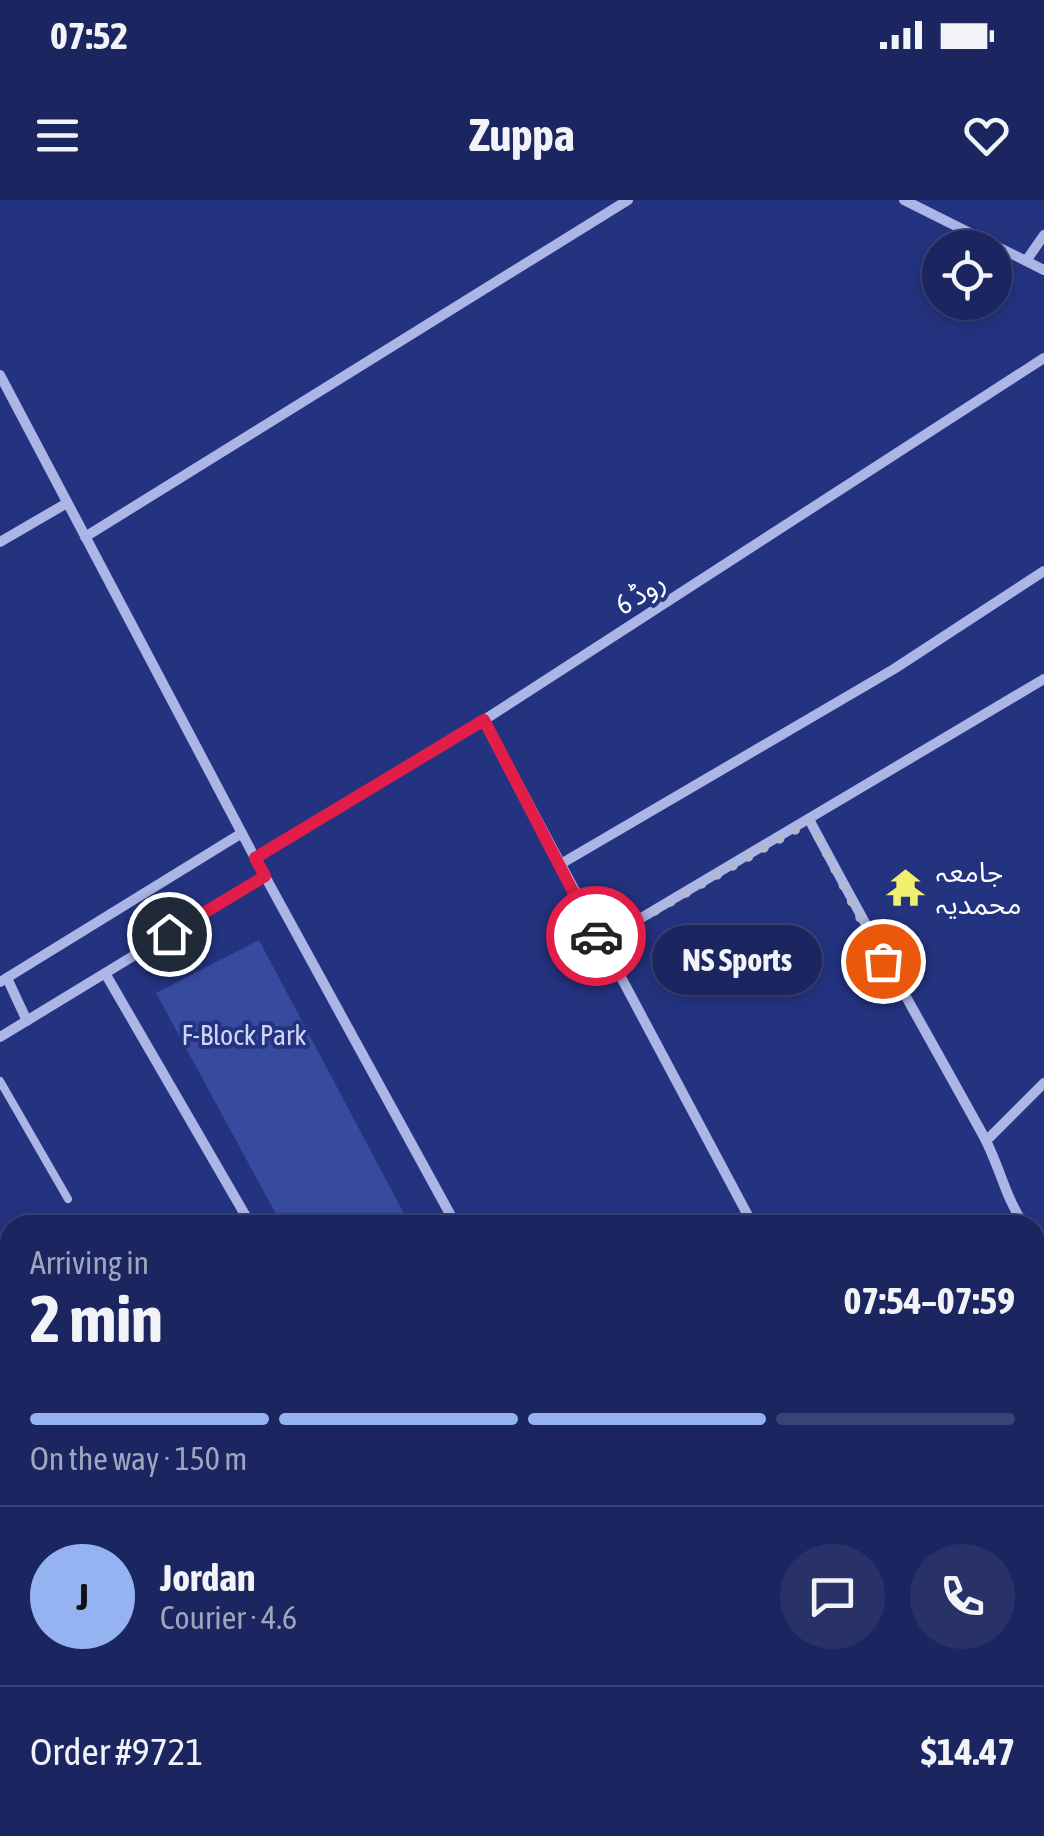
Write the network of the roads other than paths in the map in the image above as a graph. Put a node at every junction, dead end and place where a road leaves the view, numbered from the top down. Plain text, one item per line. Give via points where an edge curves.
1 (628, 200) edge
2 (904, 200) edge
3 (1044, 235) edge
4 (1026, 262) junction
5 (1044, 270) edge
6 (1044, 358) edge
7 (0, 375) edge
8 (67, 503) junction
9 (85, 537) junction
10 (0, 542) edge
11 (1044, 571) edge
12 (1044, 679) edge
13 (484, 720) junction
14 (810, 821) junction
15 (242, 833) junction
16 (255, 858) junction
17 (559, 865) junction
18 (265, 876) junction
19 (599, 943) junction
20 (105, 973) junction
21 (3, 980) edge
22 (27, 1021) junction
23 (0, 1038) edge
24 (0, 1081) edge
25 (1044, 1082) edge
26 (986, 1140) junction
27 (68, 1199) dead end
28 (245, 1215) edge
29 (451, 1215) edge
30 (748, 1215) edge
31 (1017, 1215) edge

1 - 9 street
2 - 4 street
3 - 4 street
4 - 5 street
6 - 13 street, روڈ 6
7 - 8 street
8 - 9 street
8 - 10 street
9 - 15 street
11 - 17 street via 894,669
12 - 14 street
13 - 16 street, روڈ 6
13 - 17 street
14 - 19 street
14 - 26 street
15 - 16 street
15 - 21 street
16 - 18 street
17 - 19 street
18 - 20 street
18 - 29 street
19 - 30 street
20 - 22 street
20 - 28 street
21 - 22 street
22 - 23 street
24 - 27 lane
25 - 26 street
26 - 31 street

